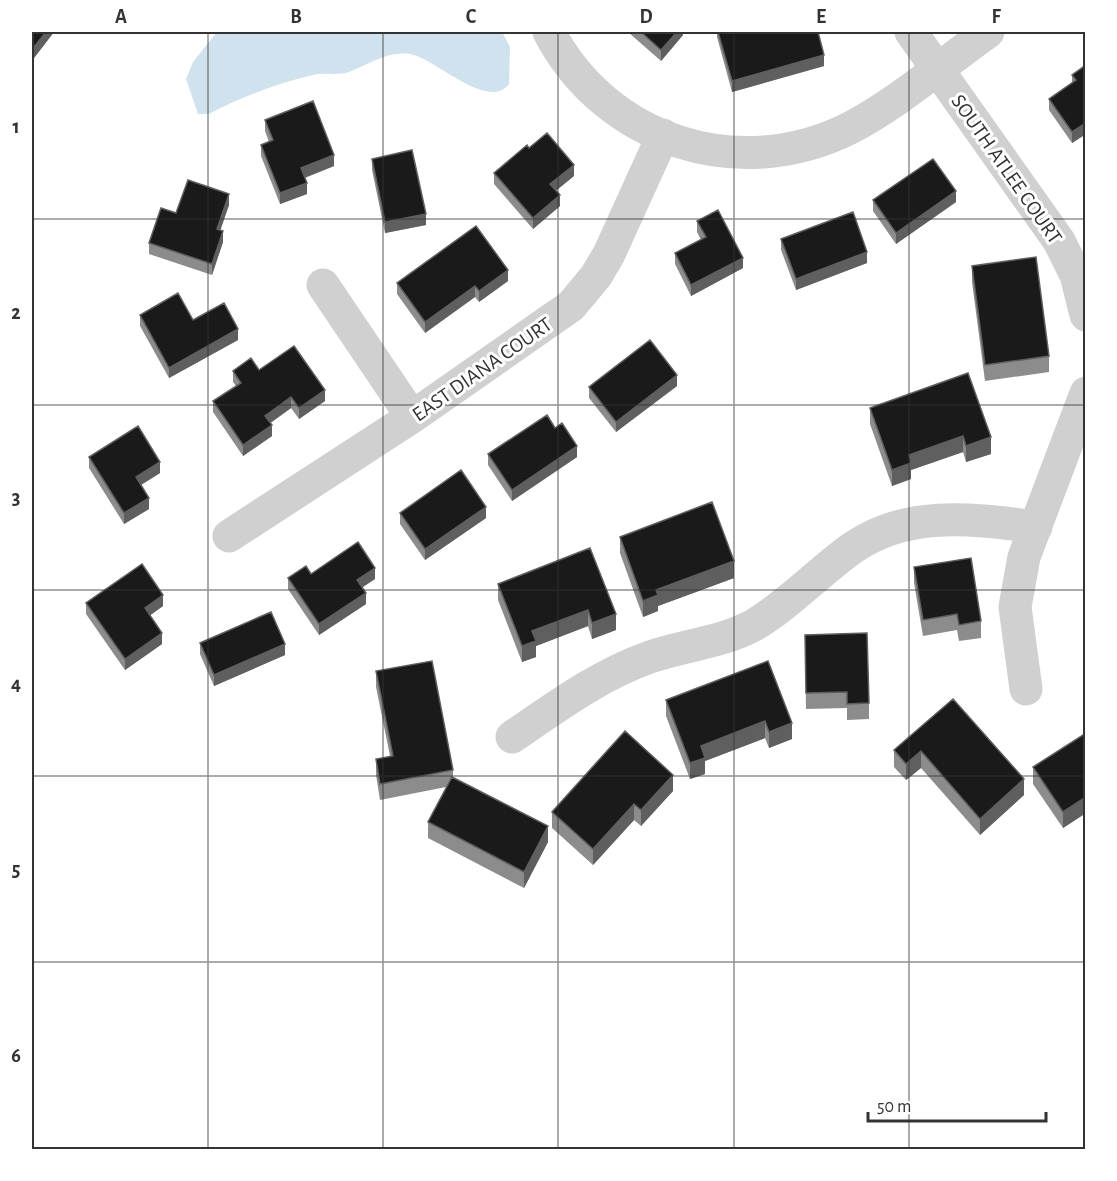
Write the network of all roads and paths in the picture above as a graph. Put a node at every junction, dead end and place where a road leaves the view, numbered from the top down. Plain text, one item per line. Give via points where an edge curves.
1 (549, 32) edge
2 (911, 32) edge
3 (988, 32) edge
4 (937, 69) junction
5 (663, 135) junction
6 (322, 285) dead end
7 (1086, 315) edge
8 (1084, 401) edge
9 (412, 417) junction
10 (1036, 527) junction
11 (229, 536) dead end
12 (1026, 688) dead end
13 (512, 737) dead end

1 - 5 street via 583,83 604,103
2 - 4 street, SOUTH ATLEE COURT
3 - 4 street
4 - 5 street via 851,127 799,146 739,152 713,150
4 - 7 street, SOUTH ATLEE COURT via 1059,241 1076,275
5 - 9 street, EAST DIANA COURT via 609,254 585,290 549,323
6 - 9 street
8 - 10 street
9 - 11 street, EAST DIANA COURT
10 - 12 street via 1024,557 1016,607
10 - 13 street via 964,518 882,531 852,548 754,624 710,642 650,657 590,684

